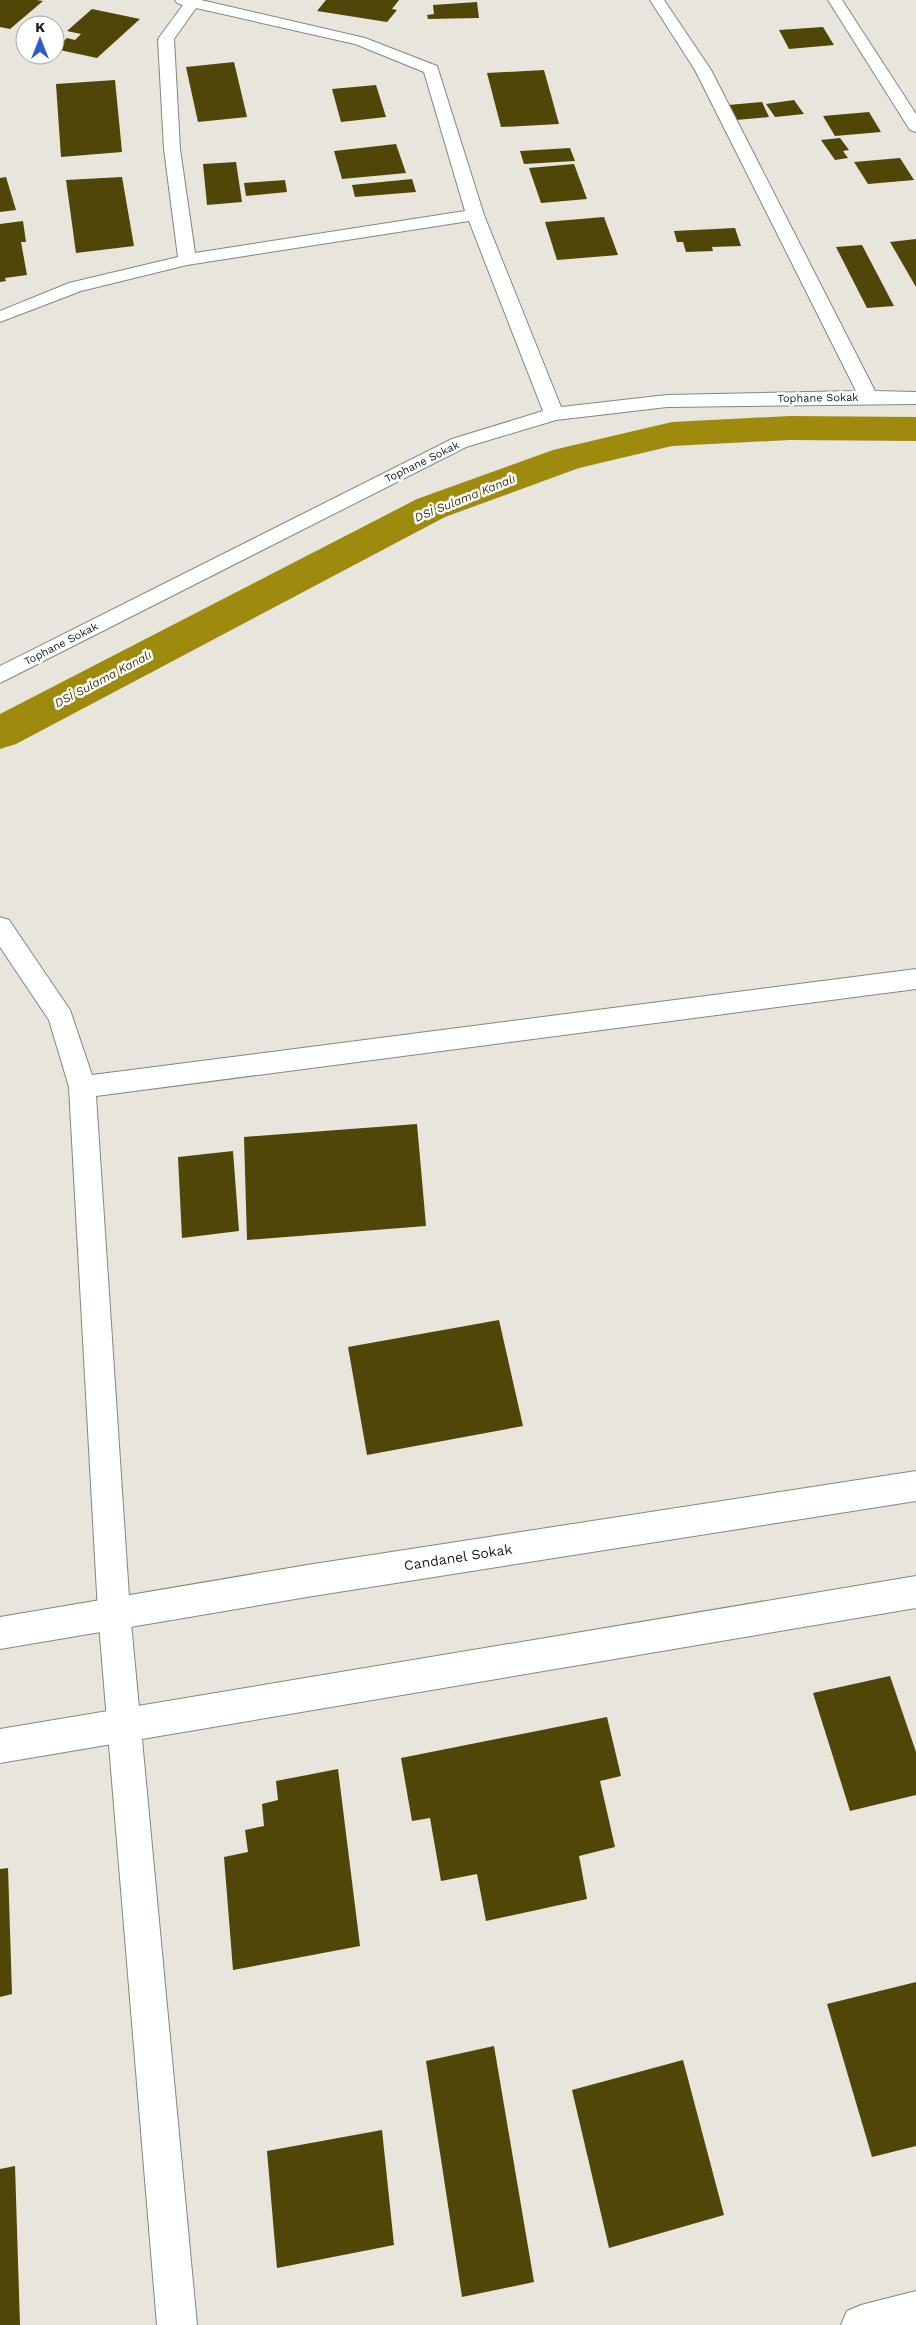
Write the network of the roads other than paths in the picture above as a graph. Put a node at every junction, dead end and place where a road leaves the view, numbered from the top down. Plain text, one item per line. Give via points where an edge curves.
1 (656, 0) edge
2 (835, 0) edge
3 (189, 1) edge
4 (916, 127) edge
5 (475, 215) junction
6 (187, 260) junction
7 (0, 317) edge
8 (868, 397) junction
9 (916, 398) edge
10 (554, 414) junction
11 (0, 675) edge
12 (0, 927) edge
13 (916, 979) edge
14 (82, 1087) junction
15 (916, 1486) edge
16 (916, 1592) edge
17 (114, 1612) junction
18 (0, 1633) edge
19 (124, 1726) junction
20 (0, 1746) edge
21 (916, 2312) edge
22 (178, 2325) edge
23 (861, 2325) edge

1 - 8 street via 703,70
2 - 4 street
3 - 5 street via 360,40 431,69
3 - 6 street via 166,39 172,149
5 - 6 street
5 - 10 street
6 - 7 street via 75,287
8 - 9 street, Tophane Sokak
8 - 10 street, Tophane Sokak via 667,401
10 - 11 street, Tophane Sokak via 459,443
12 - 14 street via 62,1018
13 - 14 street
14 - 17 street
15 - 17 street, Candanel Sokak
16 - 19 street
17 - 18 street, Candanel Sokak
17 - 19 street
19 - 20 street
19 - 22 street
21 - 23 street

